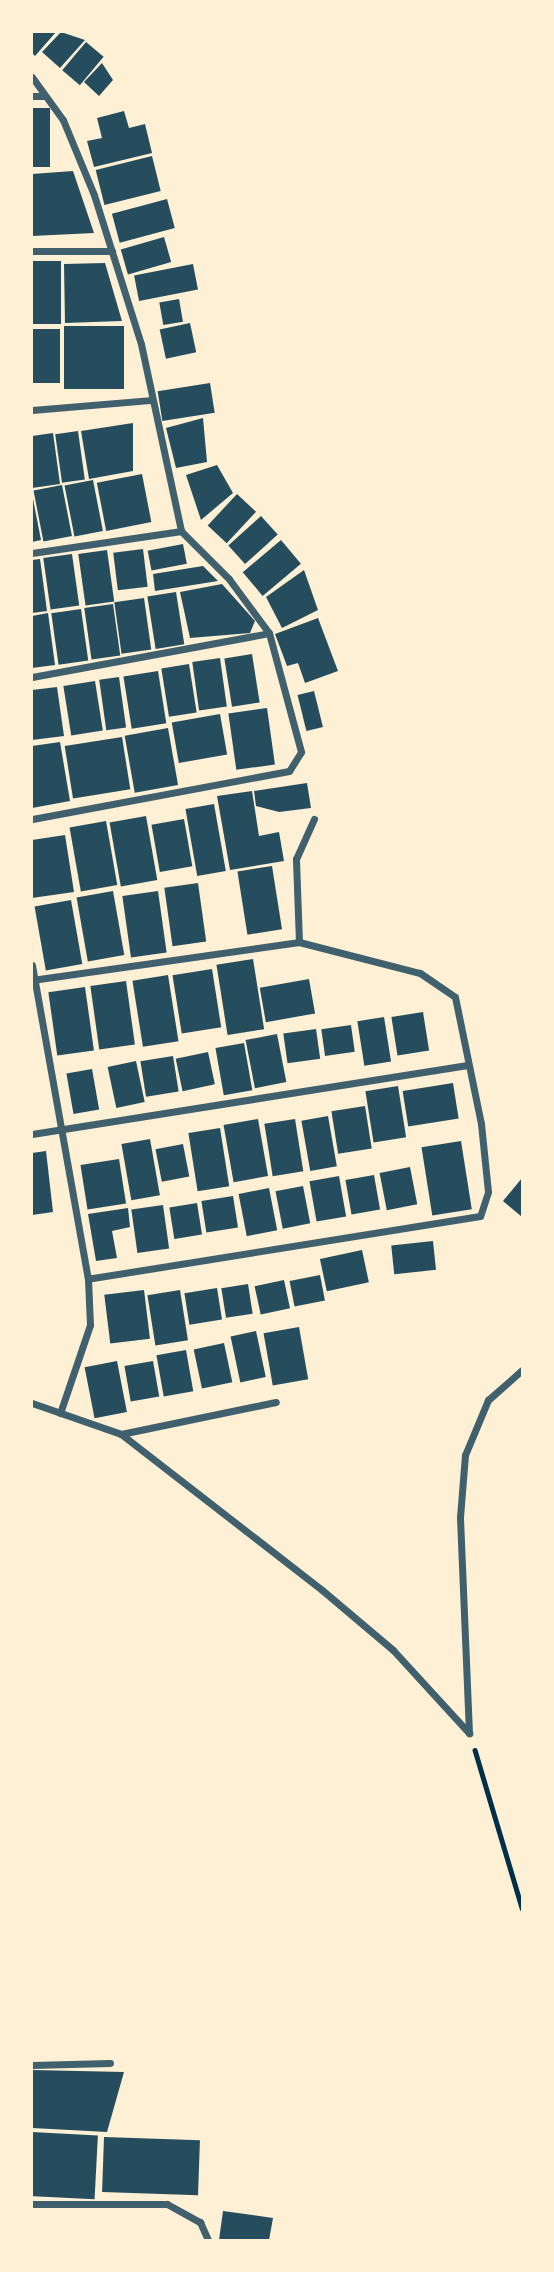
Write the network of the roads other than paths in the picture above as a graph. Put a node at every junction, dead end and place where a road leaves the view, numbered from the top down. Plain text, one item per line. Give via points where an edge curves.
1 (32, 77) edge
2 (32, 96) edge
3 (46, 96) junction
4 (32, 251) edge
5 (112, 251) junction
6 (150, 400) junction
7 (32, 410) edge
8 (181, 531) junction
9 (32, 553) edge
10 (269, 633) junction
11 (32, 677) edge
12 (32, 819) edge
13 (314, 819) dead end
14 (299, 942) junction
15 (32, 965) edge
16 (33, 980) edge
17 (467, 1065) junction
18 (60, 1130) junction
19 (32, 1134) edge
20 (88, 1279) junction
21 (523, 1370) edge
22 (276, 1402) dead end
23 (32, 1403) edge
24 (60, 1413) junction
25 (121, 1434) junction
26 (110, 2063) dead end
27 (32, 2065) edge
28 (32, 2204) edge
29 (208, 2241) edge

1 - 3 street
2 - 3 street
3 - 5 street via 79,154
4 - 5 street
5 - 6 street
6 - 7 street
6 - 8 street
8 - 9 street
8 - 10 street via 245,598
10 - 11 street
10 - 12 street via 298,732 296,764 289,771
13 - 14 street via 296,859
14 - 16 street
14 - 17 street via 446,985 455,997
15 - 16 street
16 - 18 street
17 - 18 street
17 - 20 street via 489,1182 485,1208 466,1219
18 - 19 street
18 - 20 street
20 - 24 street via 90,1325
21 - 25 street via 488,1400 465,1455 460,1517 469,1733 393,1650
22 - 25 street
23 - 24 street
24 - 25 street
26 - 27 street
28 - 29 street via 167,2204 200,2222

